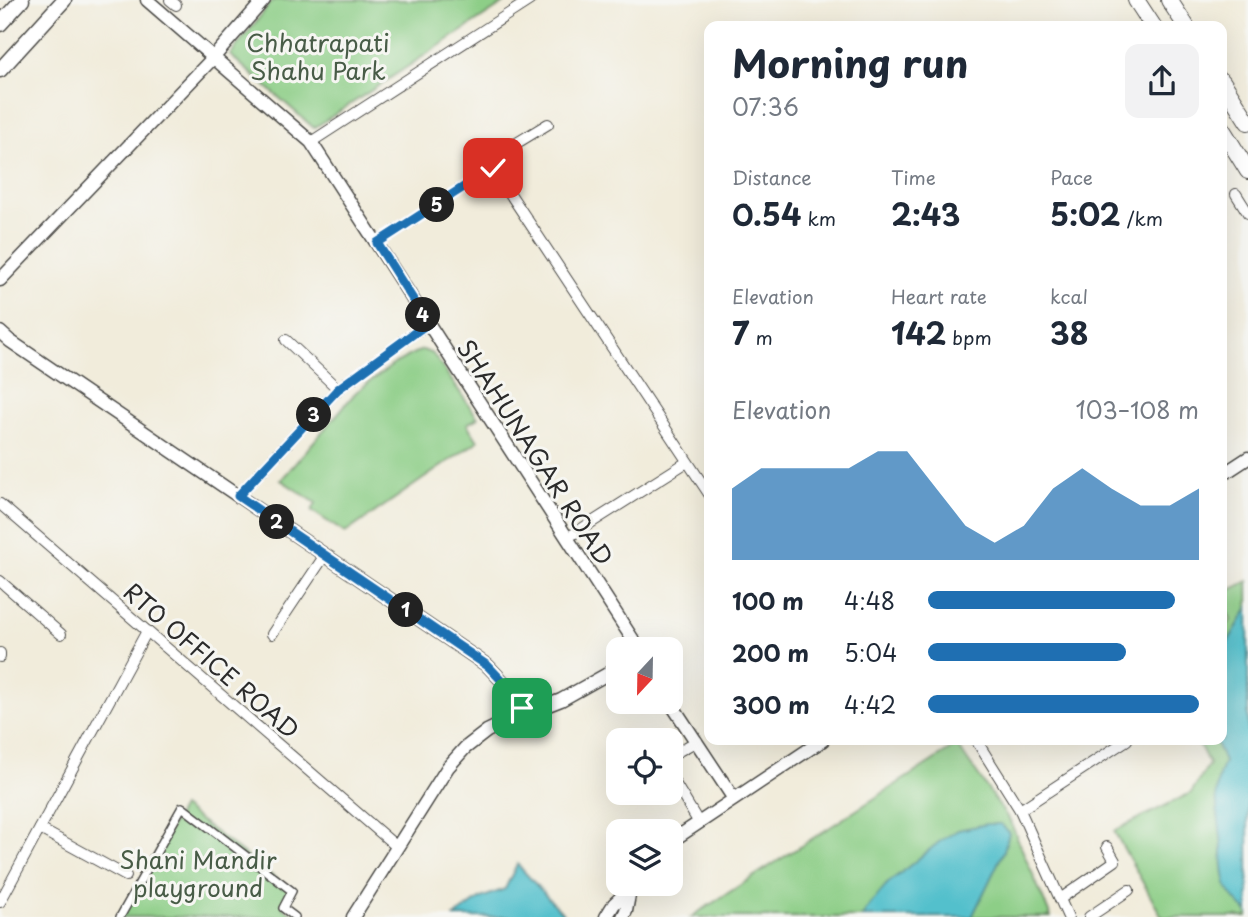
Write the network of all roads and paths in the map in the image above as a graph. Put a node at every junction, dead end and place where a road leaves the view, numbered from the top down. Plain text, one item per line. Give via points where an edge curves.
1 (22, 0) edge
2 (64, 0) edge
3 (146, 0) edge
4 (264, 0) edge
5 (530, 0) edge
6 (1136, 0) edge
7 (1169, 0) edge
8 (1150, 21) edge
9 (1183, 21) edge
10 (0, 24) edge
11 (212, 58) junction
12 (0, 70) edge
13 (1227, 89) edge
14 (1248, 122) edge
15 (548, 124) dead end
16 (1227, 137) edge
17 (312, 142) junction
18 (493, 168) junction
19 (1248, 171) edge
20 (1236, 194) dead end
21 (1248, 213) edge
22 (377, 243) junction
23 (0, 280) edge
24 (428, 323) junction
25 (0, 332) edge
26 (286, 340) dead end
27 (338, 389) junction
28 (1248, 457) edge
29 (687, 461) junction
30 (1227, 472) edge
31 (704, 486) edge
32 (238, 496) junction
33 (0, 504) edge
34 (567, 538) junction
35 (325, 555) junction
36 (0, 581) edge
37 (147, 631) junction
38 (61, 634) dead end
39 (272, 634) dead end
40 (631, 637) edge
41 (606, 675) edge
42 (524, 709) junction
43 (678, 714) edge
44 (697, 741) junction
45 (815, 745) edge
46 (979, 745) edge
47 (1119, 745) edge
48 (683, 749) edge
49 (683, 796) edge
50 (734, 799) junction
51 (1020, 810) junction
52 (699, 822) junction
53 (40, 829) junction
54 (683, 833) edge
55 (397, 847) junction
56 (1107, 848) dead end
57 (126, 876) dead end
58 (1129, 890) dead end
59 (622, 896) edge
60 (630, 896) edge
61 (1060, 899) junction
62 (0, 902) edge
63 (120, 917) edge
64 (295, 917) edge
65 (353, 917) edge
66 (606, 917) edge
67 (623, 917) edge
68 (1068, 917) edge
69 (1089, 917) edge

1 - 10 main road
2 - 12 main road
3 - 11 street, SHAHUNAGAR ROAD
4 - 11 street
5 - 17 street
6 - 8 main road
7 - 9 main road
11 - 17 street, SHAHUNAGAR ROAD
11 - 23 street
13 - 14 main road
15 - 18 street via 502,152
16 - 19 main road
17 - 22 street, SHAHUNAGAR ROAD
18 - 22 street
18 - 29 street
20 - 21 street
22 - 24 street, SHAHUNAGAR ROAD
24 - 27 street
24 - 34 street, SHAHUNAGAR ROAD
25 - 32 street
26 - 27 street
27 - 32 street
28 - 30 street
29 - 31 street
29 - 34 street
32 - 35 street
33 - 37 street, RTO OFFICE ROAD
34 - 40 street, SHAHUNAGAR ROAD
35 - 39 street
35 - 42 street via 488,666
36 - 38 street
37 - 53 street
37 - 55 street, RTO OFFICE ROAD
41 - 42 street via 561,700 538,709 531,701
42 - 55 street via 465,748
43 - 44 street
44 - 48 street
44 - 50 street
45 - 50 street
46 - 51 street
47 - 51 street
49 - 52 street
50 - 52 street
51 - 61 street
52 - 54 street
53 - 57 street
53 - 62 street
55 - 65 street
56 - 61 street via 1115,861
58 - 69 street
59 - 66 street
60 - 67 street
61 - 68 street
63 - 64 street via 182,807 292,891 283,908

